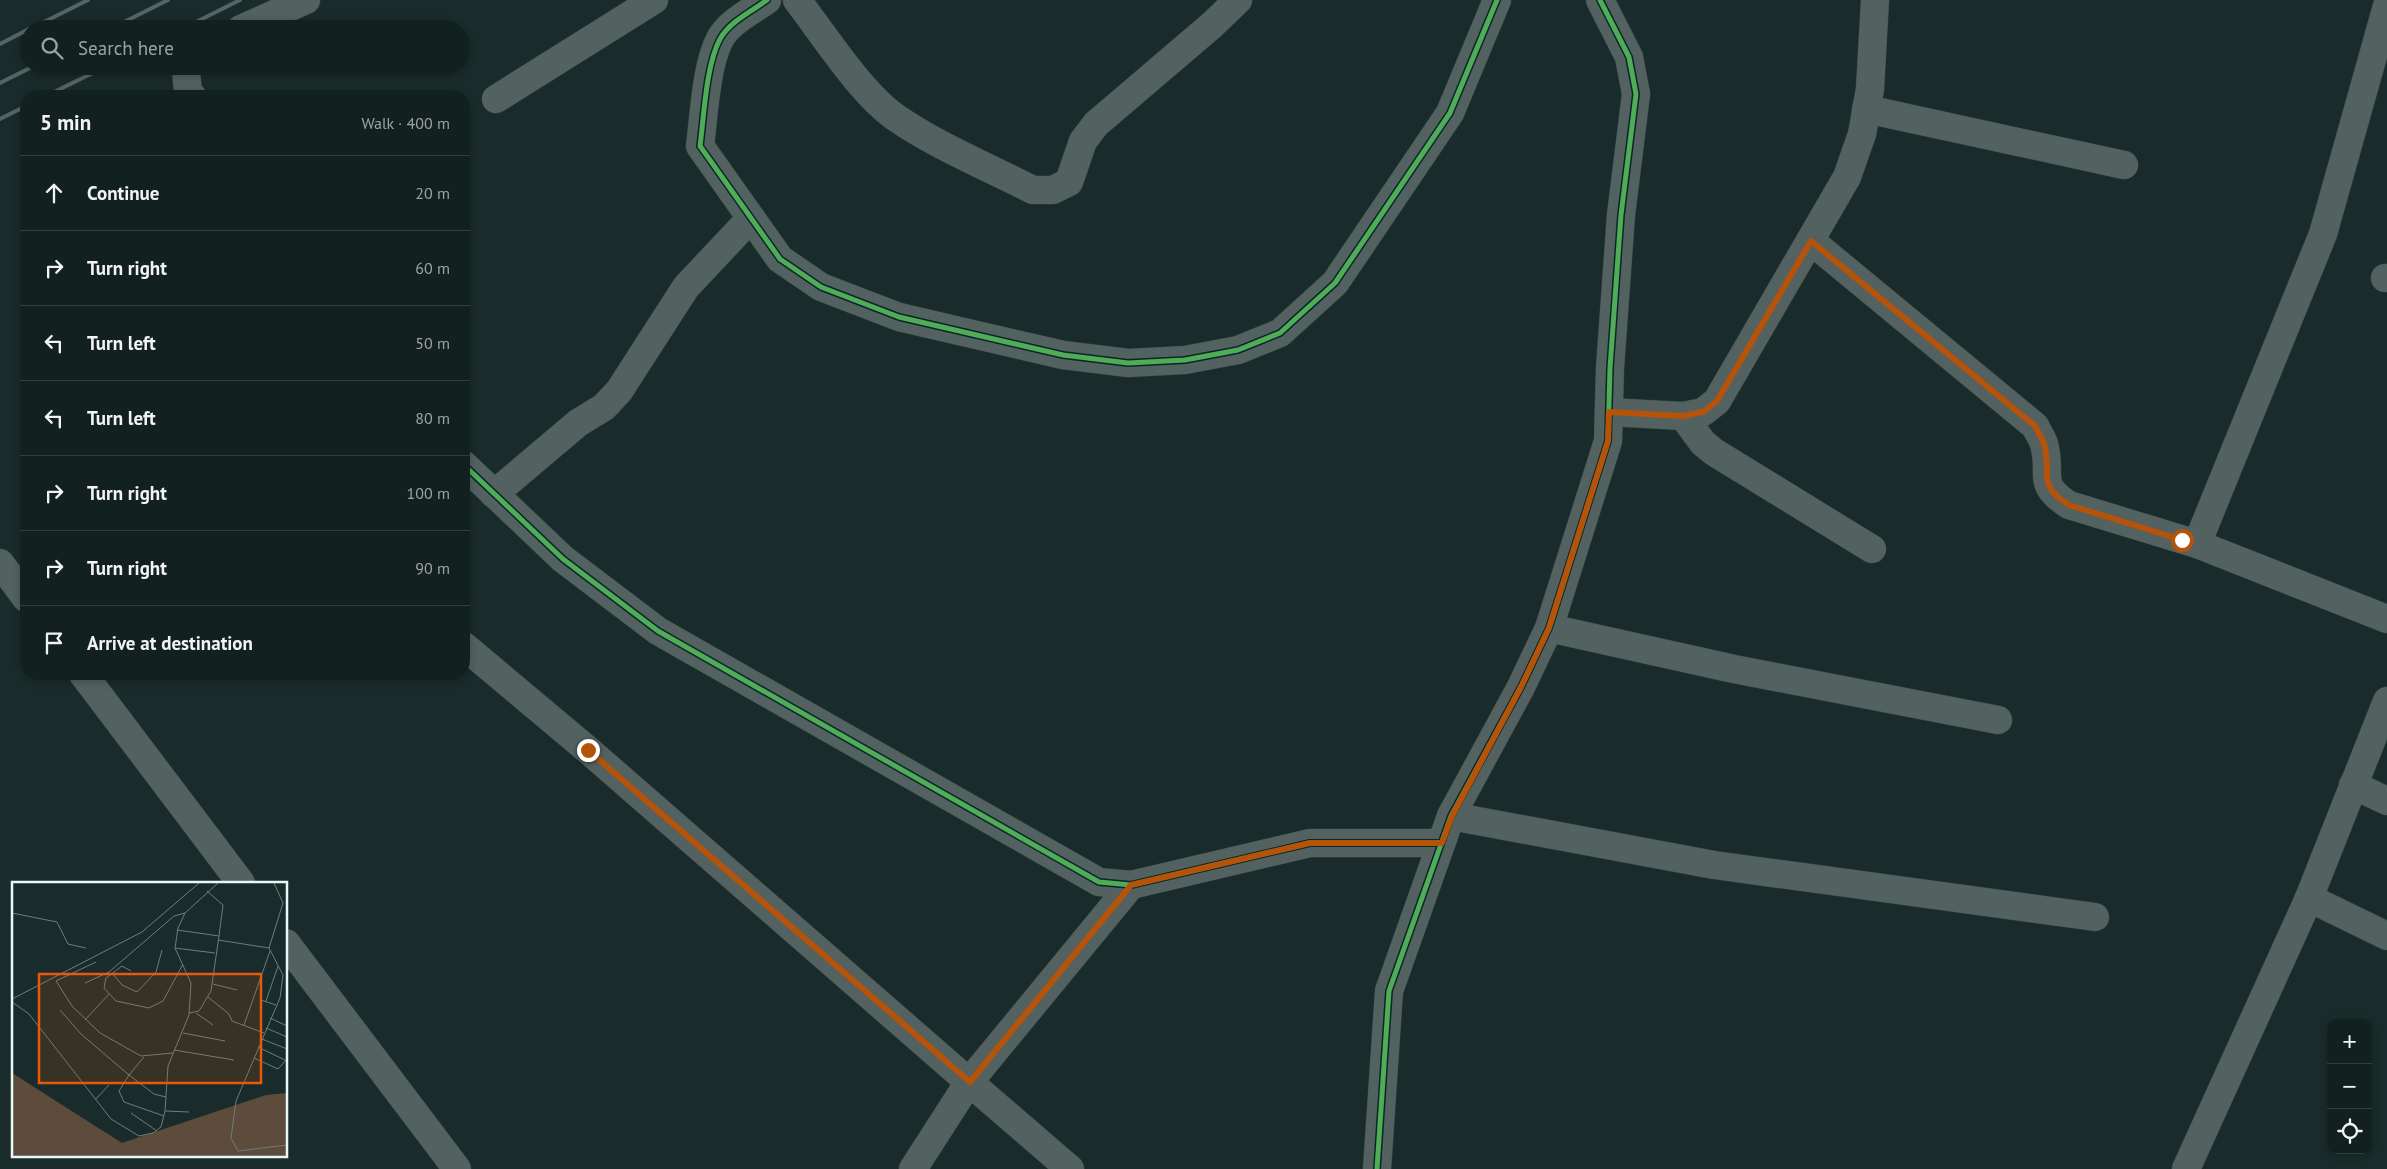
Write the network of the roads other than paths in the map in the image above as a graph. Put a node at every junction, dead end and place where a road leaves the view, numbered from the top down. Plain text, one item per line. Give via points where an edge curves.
1 (306, 0) edge
2 (654, 0) edge
3 (767, 0) edge
4 (797, 0) edge
5 (1238, 0) edge
6 (1497, 0) edge
7 (1600, 0) edge
8 (1875, 0) edge
9 (2387, 6) edge
10 (262, 20) edge
11 (186, 75) edge
12 (188, 90) edge
13 (496, 100) dead end
14 (1866, 109) junction
15 (2124, 165) dead end
16 (751, 218) junction
17 (1811, 241) junction
18 (1609, 412) junction
19 (1683, 416) junction
20 (470, 471) edge
21 (494, 494) junction
22 (2197, 544) junction
23 (1872, 549) dead end
24 (0, 564) edge
25 (20, 590) edge
26 (2387, 619) edge
27 (1549, 628) junction
28 (470, 651) edge
29 (88, 680) edge
30 (2387, 701) edge
31 (1998, 720) dead end
32 (2353, 785) junction
33 (2387, 801) edge
34 (1452, 816) junction
35 (1442, 843) junction
36 (240, 882) edge
37 (1131, 885) junction
38 (2309, 898) junction
39 (2095, 917) dead end
40 (2387, 936) edge
41 (288, 946) edge
42 (970, 1082) junction
43 (457, 1169) edge
44 (913, 1169) edge
45 (1070, 1169) edge
46 (1377, 1169) edge
47 (2186, 1169) edge

1 - 10 street
2 - 13 street
3 - 16 street via 720,38 712,63 700,146
4 - 5 street via 869,94 894,116 922,134 1033,190 1053,190 1069,182 1084,141 1096,124
6 - 16 street via 1450,112 1334,283 1280,333 1238,350 1185,360 1128,363 1063,356 898,318 812,281 780,259
7 - 18 street via 1629,57 1636,94 1621,215
8 - 14 street
9 - 22 street via 2324,234
11 - 12 street
14 - 15 street
14 - 17 street via 1862,134 1847,177
16 - 21 street via 686,287 609,402 578,423
17 - 19 street via 1717,401 1703,412
17 - 22 street via 2035,426 2044,443 2046,482 2055,496 2069,505
18 - 19 street
18 - 27 street via 1608,441
19 - 23 street via 1714,452
20 - 21 street
21 - 37 street via 563,559 658,631 1099,882
22 - 26 street
24 - 25 street
27 - 31 street via 1734,669
27 - 34 street
28 - 42 street
29 - 36 street
30 - 32 street
32 - 33 street
32 - 38 street
34 - 35 street
34 - 39 street via 1714,865
35 - 37 street via 1310,843
35 - 46 street via 1390,991
37 - 42 street
38 - 40 street
38 - 47 street
41 - 43 street
42 - 44 street
42 - 45 street

